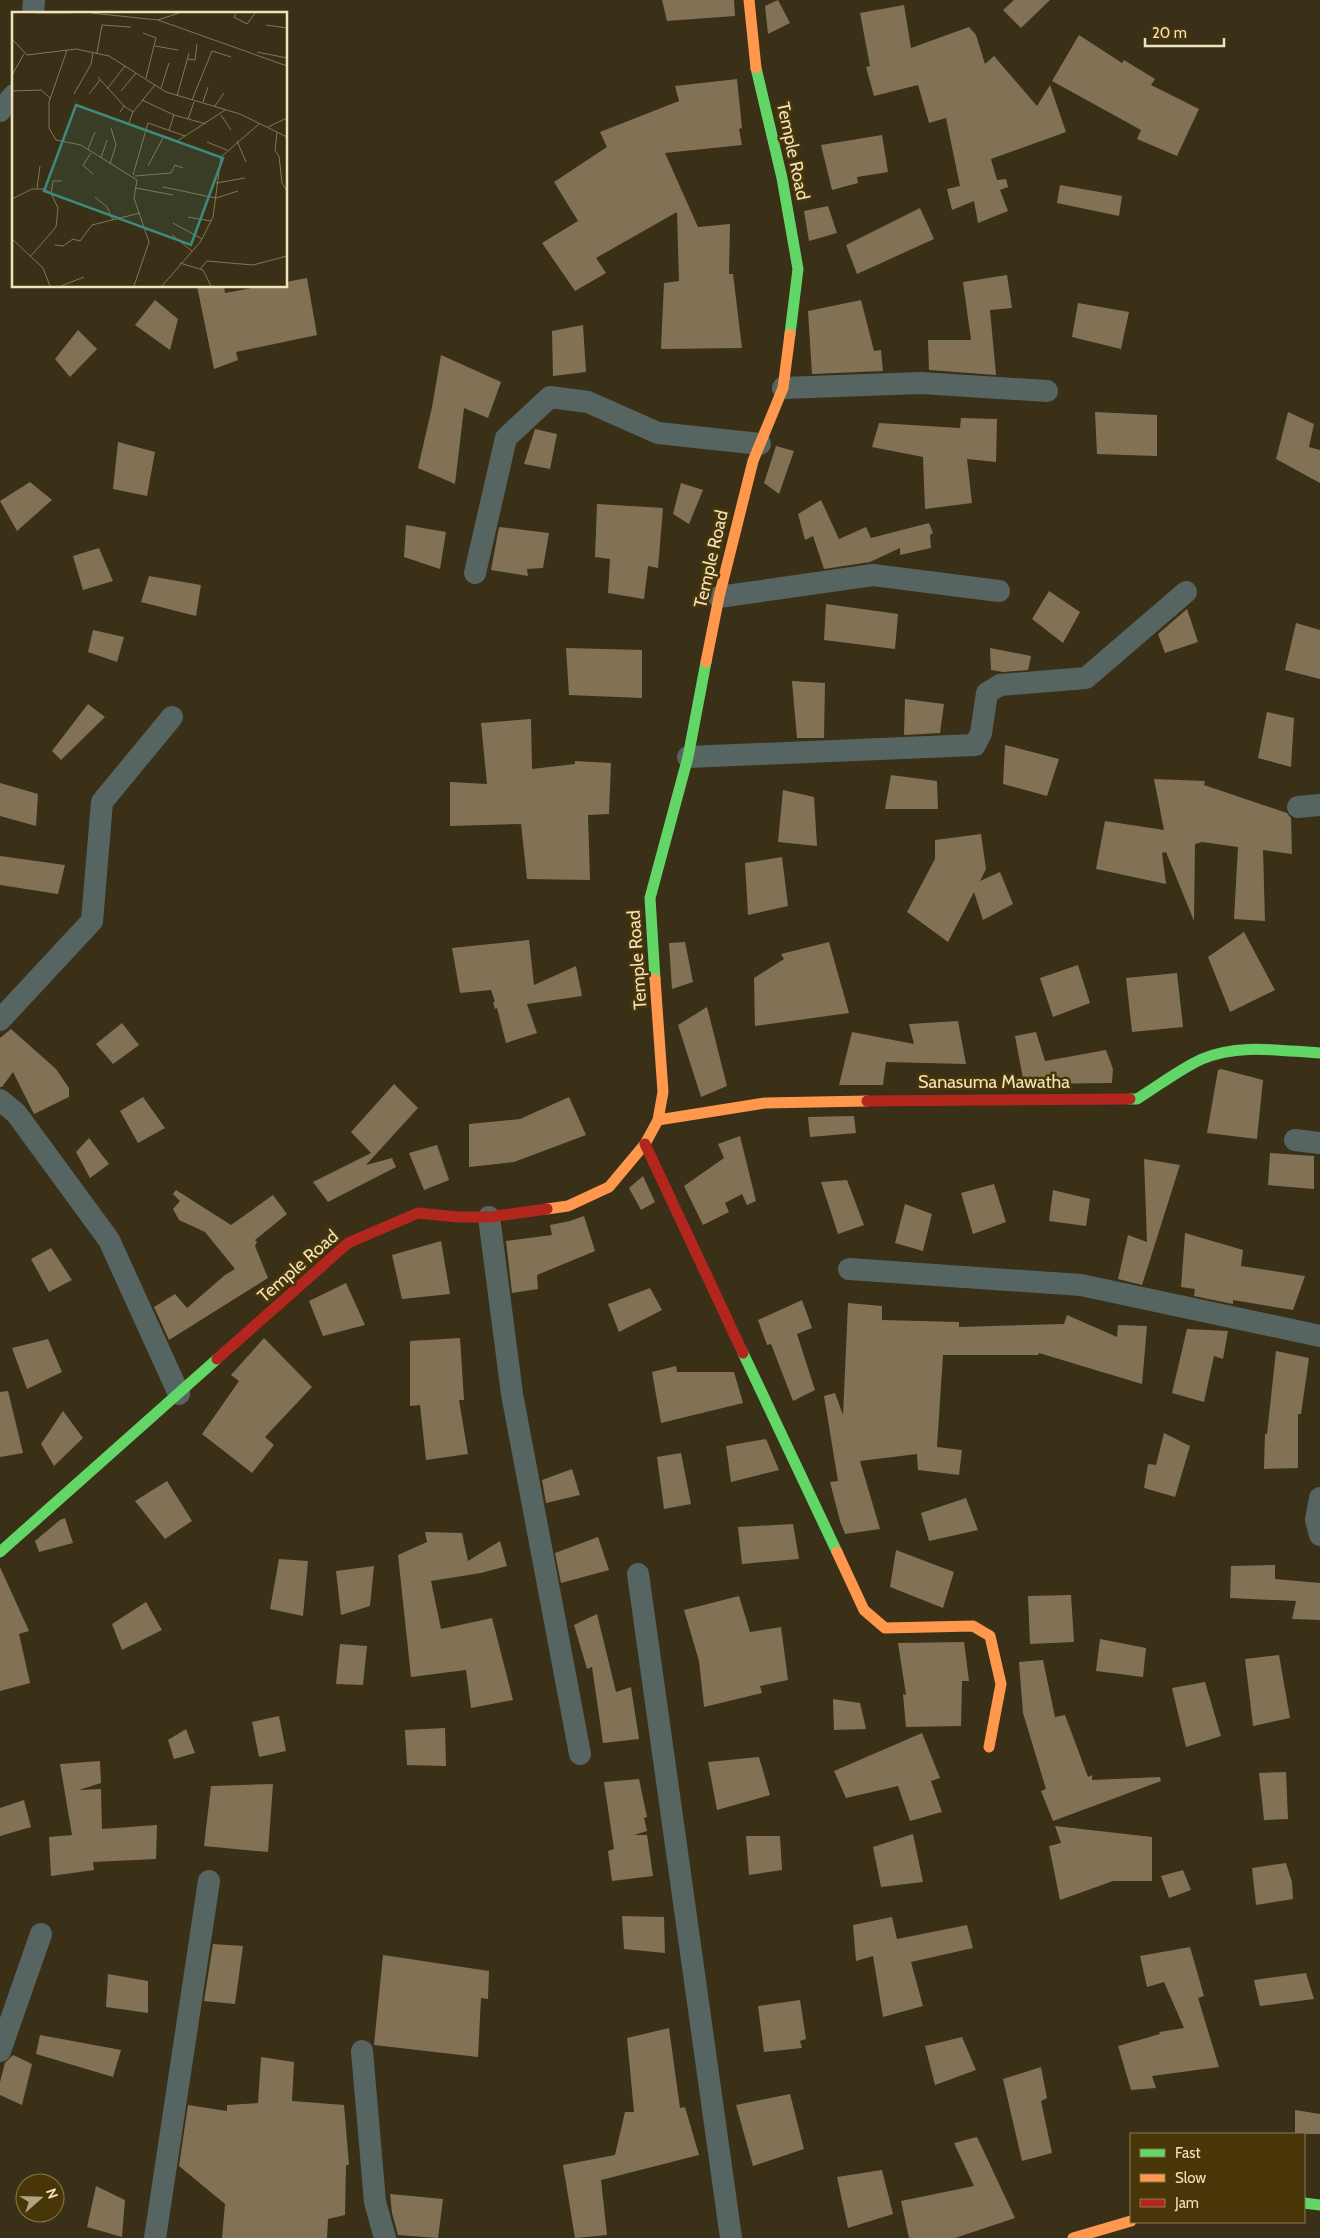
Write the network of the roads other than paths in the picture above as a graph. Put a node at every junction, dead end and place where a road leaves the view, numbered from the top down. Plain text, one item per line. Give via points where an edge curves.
1 (749, 0) edge
2 (12, 97) edge
3 (0, 111) edge
4 (783, 388) junction
5 (1047, 391) dead end
6 (760, 444) junction
7 (474, 573) dead end
8 (999, 591) dead end
9 (1186, 592) dead end
10 (719, 597) junction
11 (172, 717) dead end
12 (688, 757) junction
13 (0, 1020) edge
14 (1320, 1053) edge
15 (0, 1100) edge
16 (658, 1120) junction
17 (1295, 1140) dead end
18 (1320, 1143) edge
19 (645, 1144) junction
20 (489, 1217) junction
21 (849, 1269) dead end
22 (1320, 1336) edge
23 (179, 1394) junction
24 (1320, 1498) edge
25 (1320, 1535) edge
26 (0, 1552) edge
27 (638, 1574) dead end
28 (989, 1747) dead end
29 (580, 1754) dead end
30 (210, 1881) dead end
31 (40, 1934) dead end
32 (0, 2051) edge
33 (362, 2051) dead end
34 (1305, 2203) edge
35 (1320, 2205) edge
36 (1130, 2221) edge
37 (155, 2238) edge
38 (385, 2238) edge
39 (731, 2238) edge
40 (1073, 2238) edge

1 - 4 street, Temple Road via 756,66 782,178 798,269
2 - 3 street
4 - 5 street via 921,383
4 - 6 street, Temple Road
6 - 7 street via 658,433 588,402 550,397 506,438
6 - 10 street, Temple Road
8 - 10 street via 873,575
9 - 12 street via 1086,678 1000,685 987,693 981,733 975,745
10 - 12 street, Temple Road
11 - 13 street via 102,802 92,921
12 - 16 street, Temple Road via 650,898 662,1092
14 - 16 street, Sanasuma Mawatha via 1228,1051 1202,1059 1137,1099 805,1100
15 - 23 street via 16,1113 109,1240
16 - 19 street, Temple Road
17 - 18 street
19 - 20 street, Temple Road via 609,1188 568,1206
19 - 28 street via 864,1610 885,1628 972,1626 990,1636 1001,1684
20 - 23 street, Temple Road via 418,1213 348,1243
20 - 29 street via 512,1394
21 - 22 street via 1081,1285
23 - 26 street, Temple Road
24 - 25 street via 1316,1520
27 - 39 street
30 - 37 street
31 - 32 street
33 - 38 street via 375,2202
34 - 35 street
36 - 40 street

